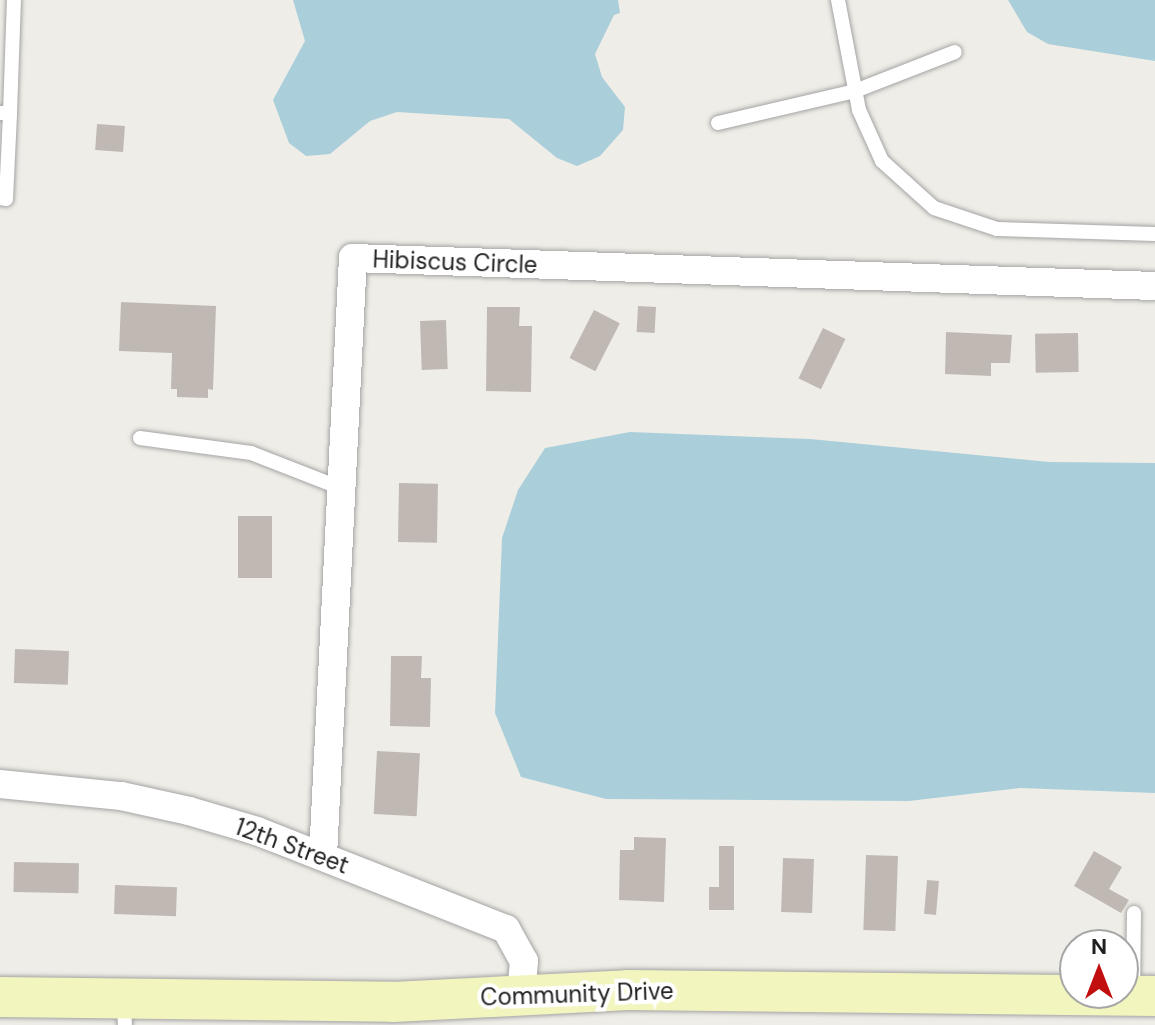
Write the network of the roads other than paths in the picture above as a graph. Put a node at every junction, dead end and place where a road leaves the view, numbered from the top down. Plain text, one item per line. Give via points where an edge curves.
1 (14, 0) edge
2 (838, 0) edge
3 (955, 52) dead end
4 (855, 91) junction
5 (5, 113) edge
6 (718, 123) dead end
7 (0, 198) edge
8 (1155, 234) edge
9 (1155, 286) edge
10 (140, 438) dead end
11 (341, 488) junction
12 (0, 784) edge
13 (323, 856) junction
14 (1134, 913) dead end
15 (521, 994) junction
16 (1144, 996) edge
17 (0, 997) edge
18 (125, 1012) edge

1 - 5 lane
2 - 4 lane
3 - 4 lane
4 - 6 lane
4 - 8 lane via 882,161 934,208 997,229
5 - 7 lane via 6,199
9 - 11 street, Hibiscus Circle via 353,258
10 - 11 lane via 251,453
11 - 13 street, Hibiscus Circle
12 - 13 street, 12th Street via 121,796 189,811
13 - 15 street, 12th Street via 506,929 524,961
14 - 16 lane
15 - 16 street, Community Drive via 628,990
15 - 18 street, Community Drive
17 - 18 street, Community Drive

